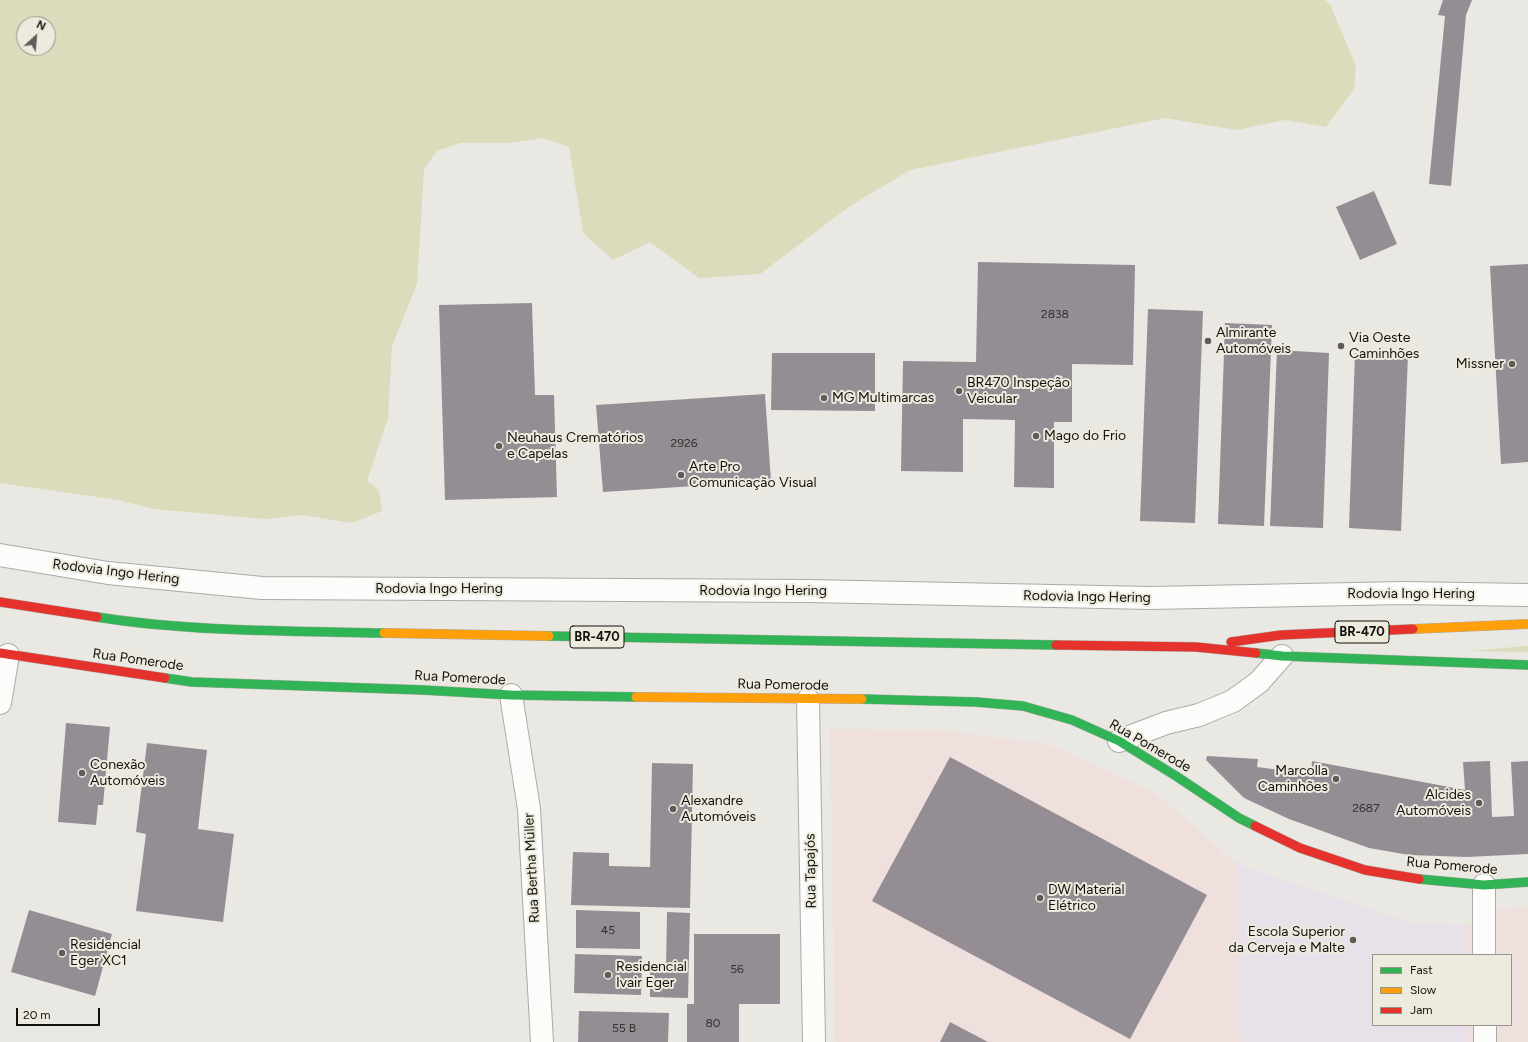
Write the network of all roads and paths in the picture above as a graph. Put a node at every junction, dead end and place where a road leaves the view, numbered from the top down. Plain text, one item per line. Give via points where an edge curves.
1 (0, 555) edge
2 (1528, 595) edge
3 (0, 602) edge
4 (1528, 624) edge
5 (1196, 647) junction
6 (4, 654) edge
7 (1282, 656) junction
8 (1528, 665) edge
9 (511, 695) junction
10 (808, 700) junction
11 (0, 703) edge
12 (1119, 741) junction
13 (1528, 882) edge
14 (1484, 885) junction
15 (1484, 954) edge
16 (1485, 1026) edge
17 (542, 1042) edge
18 (814, 1042) edge
19 (1485, 1042) edge

1 - 2 street, Rodovia Ingo Hering via 108,573 262,588 808,591 1151,598 1404,593
3 - 5 main road, BR-470 via 122,622 227,630
4 - 5 main road, BR-470 via 1282,635
5 - 7 main road, BR-470
6 - 9 main road, Rua Pomerode via 192,682
6 - 11 street
7 - 8 main road, BR-470
7 - 12 street via 1259,682 1233,701
9 - 10 main road, Rua Pomerode
9 - 17 street, Rua Bertha Müller via 529,809
10 - 12 main road, Rua Pomerode via 925,700 1023,706 1072,720
10 - 18 street, Rua Tapajós
12 - 14 main road, Rua Pomerode via 1239,818 1300,848 1365,870 1424,880
13 - 14 main road, Rua Pomerode
14 - 15 street
16 - 19 street

